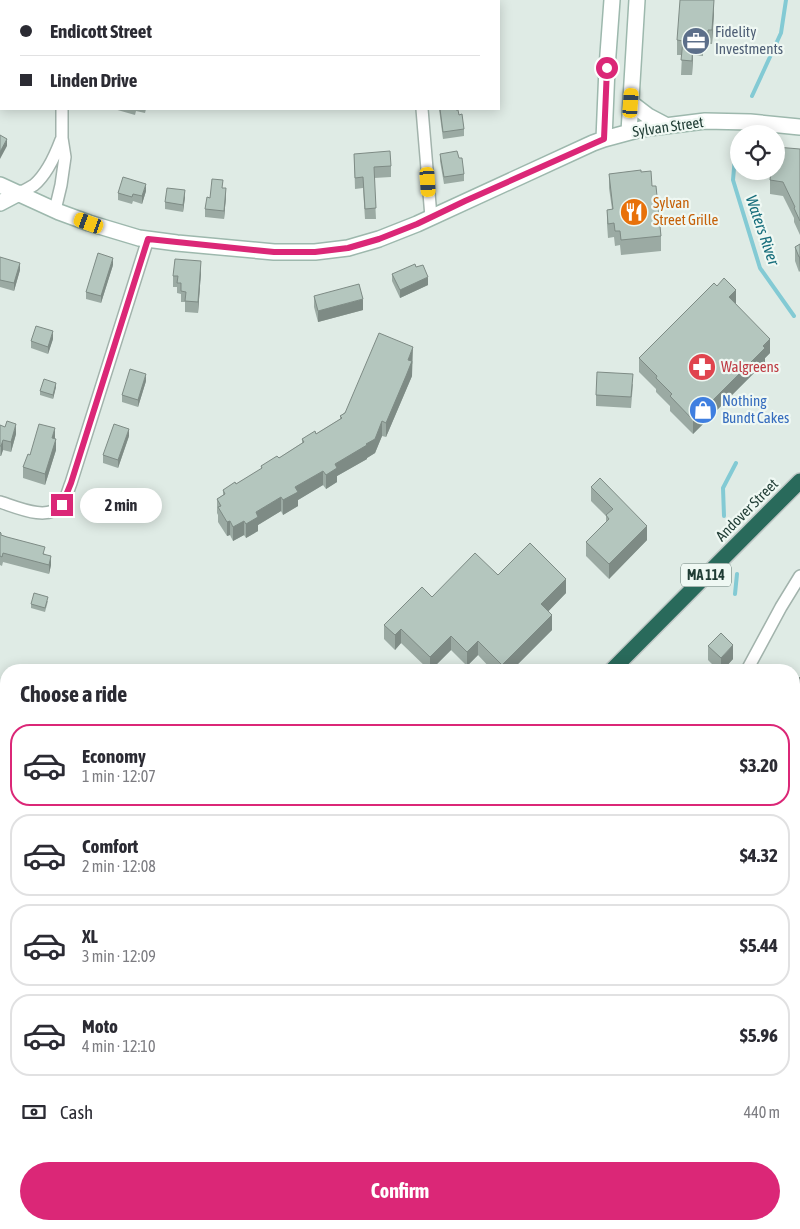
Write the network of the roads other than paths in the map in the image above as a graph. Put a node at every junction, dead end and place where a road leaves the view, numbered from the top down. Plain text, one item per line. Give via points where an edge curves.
1 (612, 0) edge
2 (637, 0) edge
3 (631, 103) junction
4 (62, 110) edge
5 (422, 110) edge
6 (667, 126) junction
7 (800, 127) edge
8 (629, 132) junction
9 (62, 138) junction
10 (604, 139) junction
11 (0, 185) edge
12 (19, 194) junction
13 (0, 204) edge
14 (55, 210) junction
15 (431, 217) junction
16 (148, 239) junction
17 (799, 485) edge
18 (0, 502) edge
19 (800, 576) edge
20 (618, 664) edge
21 (750, 664) edge

1 - 10 main road
2 - 3 main road
3 - 6 main road
3 - 8 main road
4 - 9 street
5 - 15 street
6 - 7 main road, Sylvan Street via 705,121
6 - 8 main road, Sylvan Street
8 - 10 main road, Sylvan Street
9 - 12 street via 44,174
9 - 14 street via 65,157
10 - 15 main road, Sylvan Street
11 - 12 main road, Sylvan Street
12 - 13 main road
12 - 14 main road, Sylvan Street
14 - 16 main road, Sylvan Street
15 - 16 main road, Sylvan Street via 379,239 348,248 315,252 274,252
16 - 18 street via 62,505 43,513
17 - 20 highway, Andover Street / MA 114
19 - 21 street

